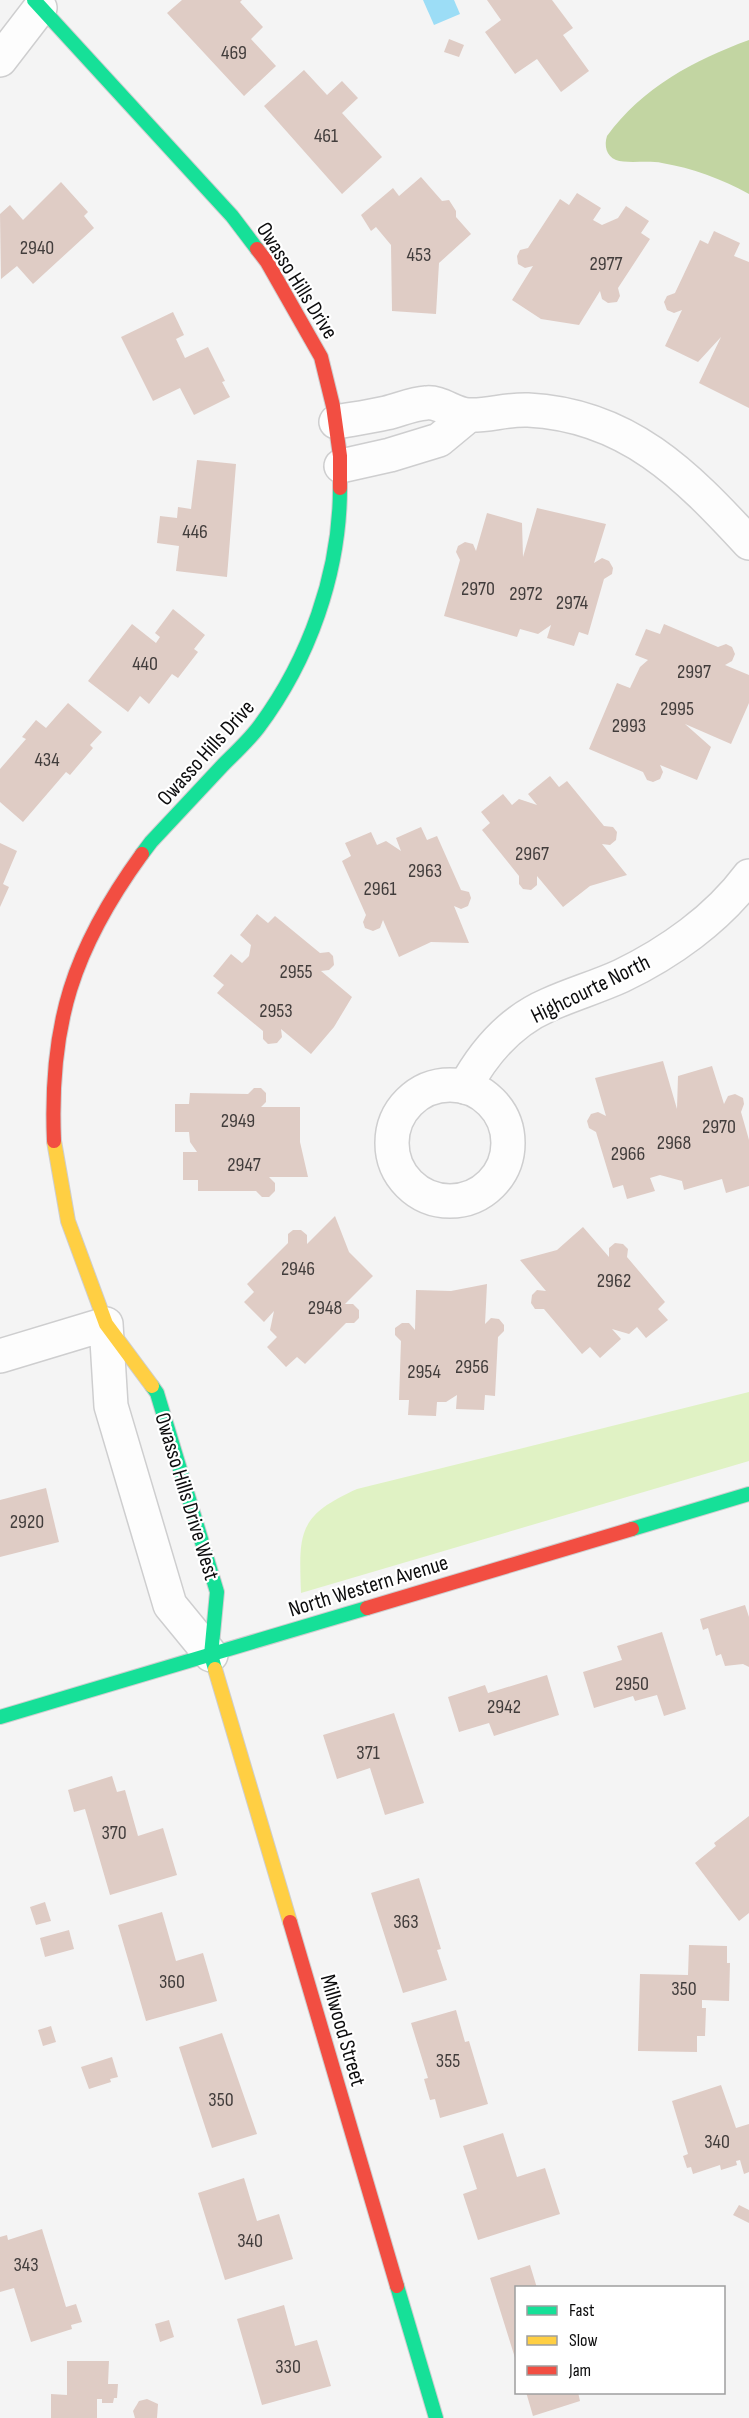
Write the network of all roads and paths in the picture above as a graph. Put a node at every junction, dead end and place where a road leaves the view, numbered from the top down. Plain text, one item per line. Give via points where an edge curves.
1 (37, 4) edge
2 (0, 60) edge
3 (468, 416) junction
4 (336, 422) junction
5 (341, 466) junction
6 (749, 543) edge
7 (749, 876) edge
8 (739, 910) edge
9 (465, 1087) dead end
10 (106, 1324) junction
11 (0, 1356) edge
12 (749, 1494) edge
13 (211, 1654) junction
14 (0, 1717) edge
15 (436, 2418) edge

1 - 2 street
1 - 4 street, Owasso Hills Drive via 232,216 267,262 321,357
3 - 4 street via 428,402
3 - 5 street via 439,440
3 - 6 street via 544,411 574,417 635,441 701,491
4 - 5 street, Owasso Hills Drive
5 - 10 street, Owasso Hills Drive via 340,509 327,587 304,652 285,688 252,735 170,821 121,881 84,949 62,1014 52,1100 57,1167 68,1221
7 - 8 street, Highcourte North
8 - 9 street, Highcourte North via 696,929 634,969 522,1020 489,1050
10 - 11 street
10 - 13 street via 111,1406 170,1605
10 - 13 street, Owasso Hills Drive West via 157,1394 217,1592
12 - 13 street, North Western Avenue
13 - 14 street, North Western Avenue
13 - 15 street, Millwood Street

